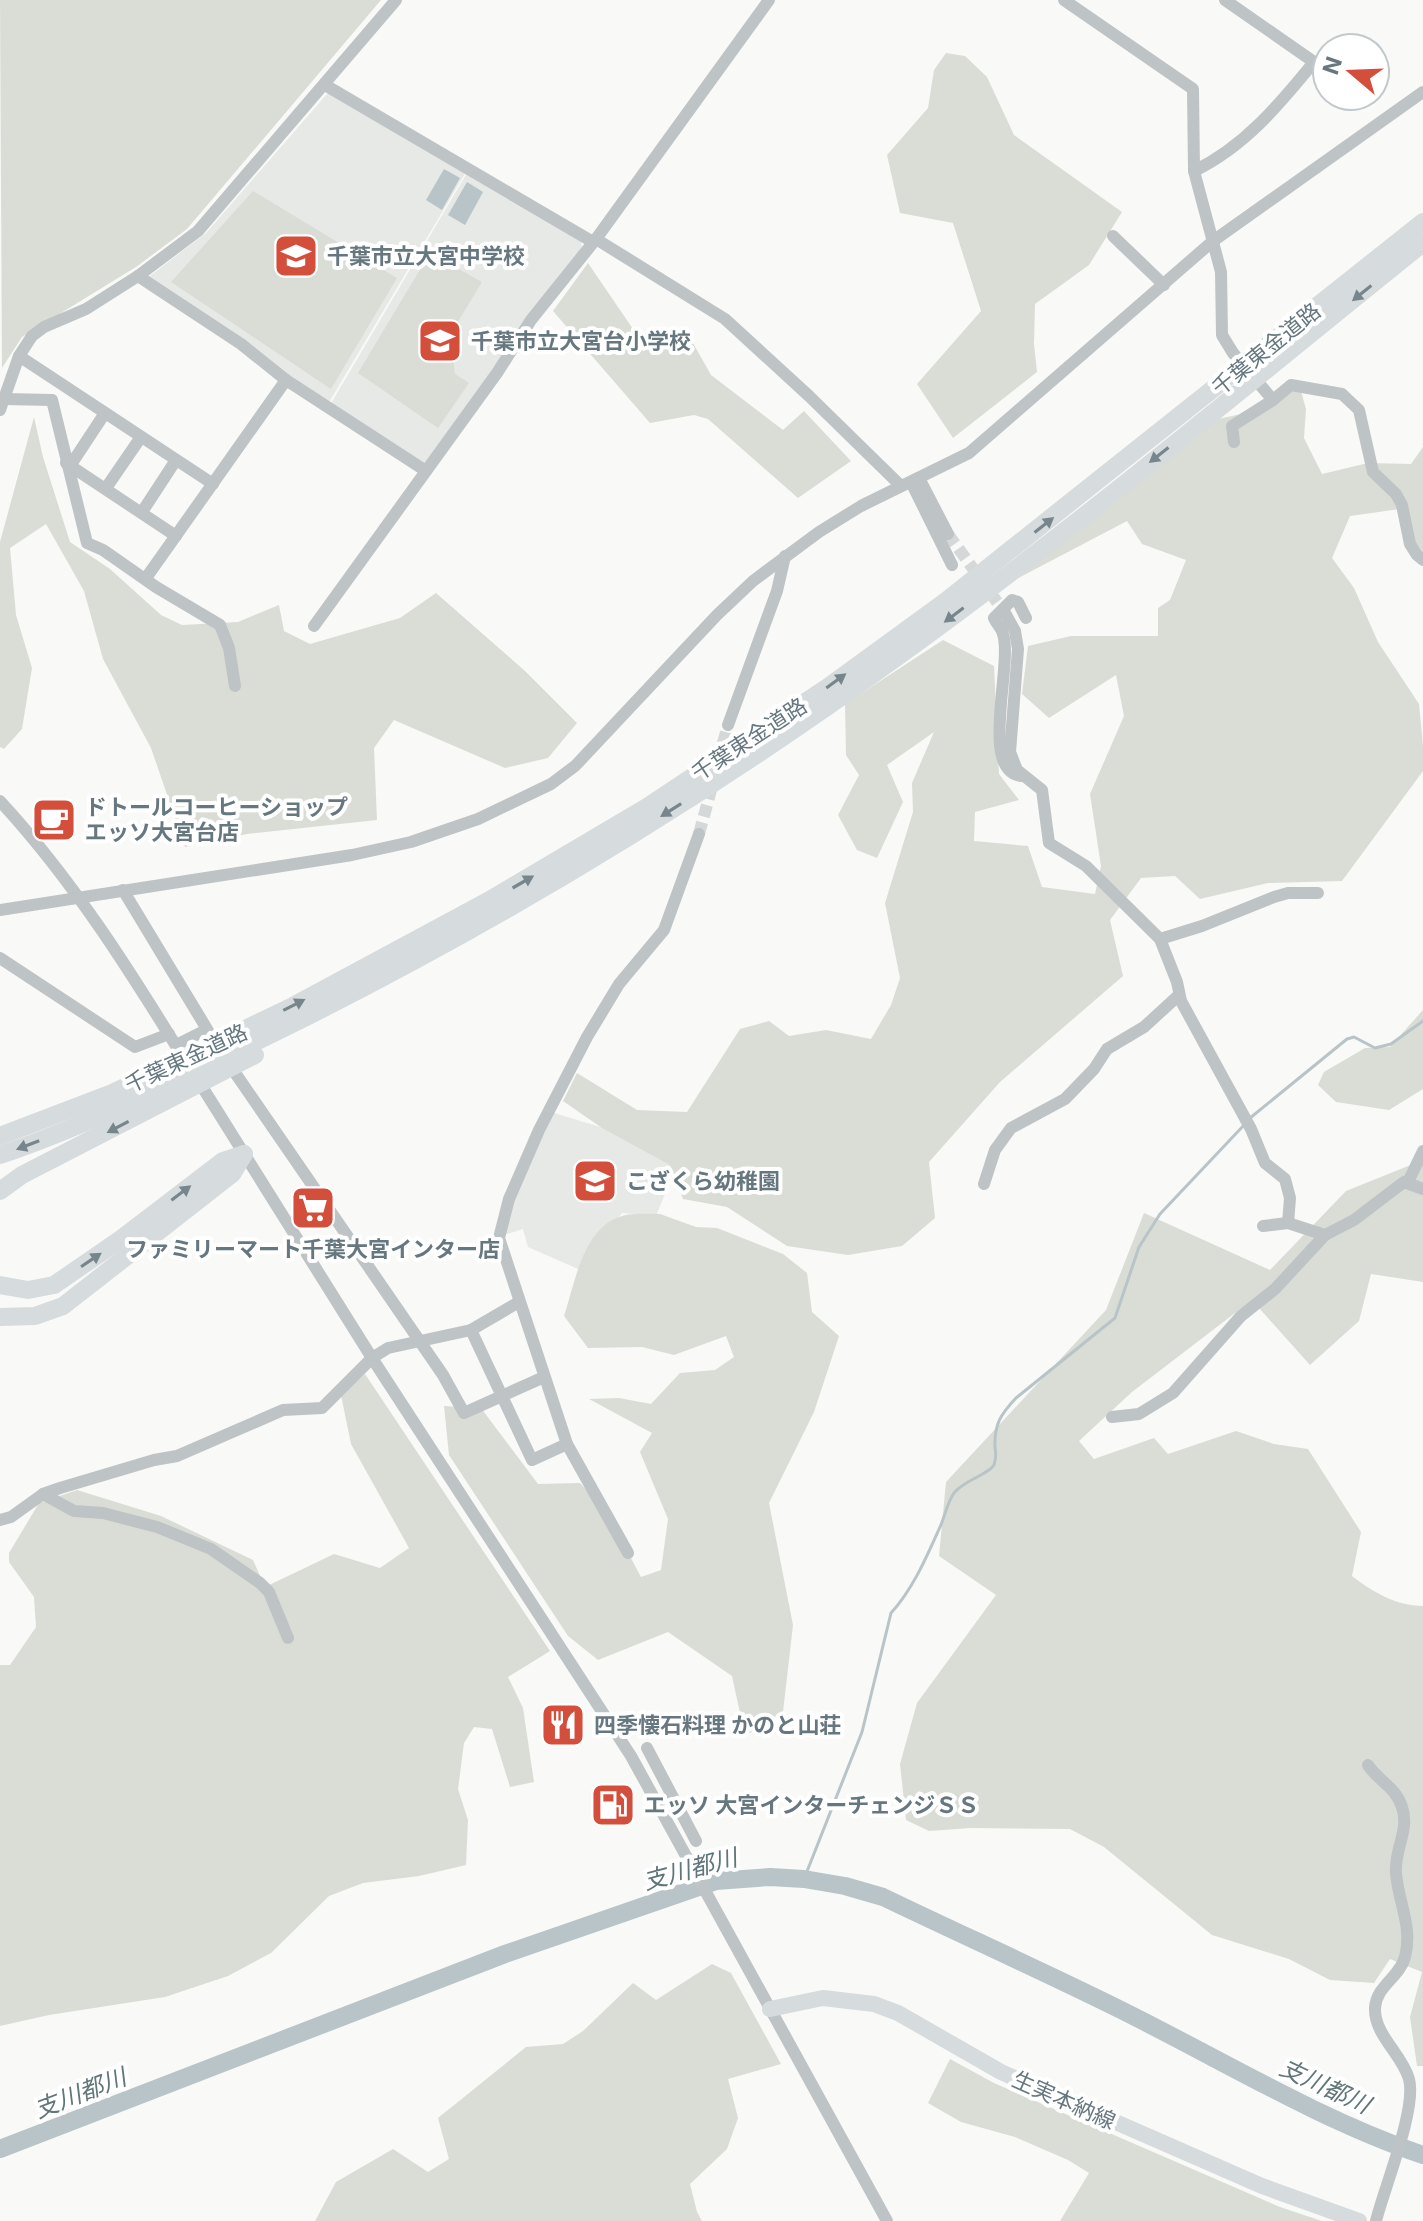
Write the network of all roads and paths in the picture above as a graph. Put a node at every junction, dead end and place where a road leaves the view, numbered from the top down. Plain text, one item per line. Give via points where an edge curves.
1 (396, 0) edge
2 (769, 0) edge
3 (1064, 0) edge
4 (1225, 0) edge
5 (325, 85) junction
6 (1423, 92) edge
7 (1194, 171) junction
8 (1423, 222) edge
9 (1113, 236) dead end
10 (594, 240) junction
11 (1213, 241) junction
12 (1423, 243) edge
13 (138, 276) junction
14 (1164, 285) junction
15 (19, 356) junction
16 (4, 379) edge
17 (286, 380) junction
18 (1273, 400) junction
19 (2, 405) edge
20 (105, 413) junction
21 (141, 437) junction
22 (1234, 442) dead end
23 (176, 460) junction
24 (66, 463) junction
25 (426, 471) junction
26 (911, 482) junction
27 (213, 484) junction
28 (106, 488) junction
29 (142, 512) junction
30 (948, 534) tunnel mouth
31 (176, 536) junction
32 (785, 556) junction
33 (1423, 560) edge
34 (952, 565) dead end
35 (146, 578) junction
36 (1005, 613) tunnel mouth
37 (1026, 618) dead end
38 (314, 626) dead end
39 (235, 686) dead end
40 (728, 725) tunnel mouth
41 (1025, 776) junction
42 (0, 801) edge
43 (699, 834) tunnel mouth
44 (123, 890) junction
45 (1318, 893) dead end
46 (78, 897) junction
47 (0, 910) edge
48 (1160, 939) junction
49 (0, 958) edge
50 (1179, 995) junction
51 (206, 1030) junction
52 (173, 1039) junction
53 (234, 1052) junction
54 (178, 1079) junction
55 (0, 1136) edge
56 (1423, 1151) edge
57 (244, 1154) junction
58 (0, 1155) edge
59 (1408, 1182) junction
60 (984, 1184) dead end
61 (1423, 1189) edge
62 (0, 1191) edge
63 (1288, 1223) junction
64 (1263, 1226) dead end
65 (1325, 1235) junction
66 (0, 1270) edge
67 (61, 1278) junction
68 (0, 1285) edge
69 (78, 1295) junction
70 (0, 1296) edge
71 (519, 1302) junction
72 (0, 1317) edge
73 (471, 1330) junction
74 (419, 1339) junction
75 (372, 1358) junction
76 (544, 1377) junction
77 (501, 1395) junction
78 (1112, 1417) dead end
79 (567, 1444) junction
80 (43, 1494) junction
81 (0, 1520) edge
82 (628, 1553) dead end
83 (288, 1638) dead end
84 (634, 1762) junction
85 (1368, 1765) dead end
86 (677, 1840) junction
87 (770, 2009) junction
88 (887, 2221) edge
89 (1359, 2221) edge
90 (1376, 2221) edge

1 - 5 street
2 - 10 street
3 - 7 street via 1193,89
4 - 7 street via 1314,62 1244,140
5 - 10 street
5 - 13 street via 198,231
6 - 11 street
7 - 11 street
53 -> 8 highway, 千葉東金道路 via 368,968 554,864 828,687 1001,560
9 - 14 street
10 - 25 street
10 - 26 street via 725,319
11 - 14 street
11 - 18 street via 1221,272 1222,335
12 -> 53 highway, 千葉東金道路 via 1010,572 758,754 486,922 346,998 331,1012
13 - 15 street via 86,309 44,327
13 - 17 street
14 - 26 street via 969,453
15 - 16 street
15 - 20 street
16 - 19 street
17 - 25 street
17 - 27 street
18 - 22 street via 1232,426
18 - 33 street via 1291,385 1347,397 1359,410 1373,472 1396,494 1410,544
19 - 24 street via 52,400
20 - 21 street
20 - 24 street via 74,460
21 - 23 street
21 - 28 street
23 - 27 street
23 - 29 street
24 - 28 street
24 - 35 street via 87,543
25 - 38 street
26 - 30 street
26 - 32 street via 861,506
26 - 34 street
27 - 31 street
28 - 29 street
29 - 31 street
31 - 35 street
32 - 40 street
32 - 44 street via 717,615 575,766 551,784 478,819 411,842
35 - 39 street via 220,625
36 - 41 street via 1018,649 1010,752
37 - 41 street via 1012,600 994,618 1003,634 1005,656 1001,761 1010,773
41 - 48 street via 1042,790 1049,843 1086,866
42 - 46 street
43 - 71 street via 664,930 619,984 587,1037 509,1199 499,1238
44 - 46 street
44 - 51 street
45 - 48 street via 1274,897
46 - 47 street
46 - 52 street
48 - 50 street
49 - 52 street via 135,1047
50 - 60 street via 1144,1027 1107,1049 1065,1099 1011,1128 995,1150
50 - 63 street via 1265,1163 1285,1179
51 - 52 street
51 - 74 street
52 - 57 street
53 - 54 highway
53 - 54 highway, 千葉東金道路
54 - 55 highway, 千葉東金道路 via 110,1094
54 -> 58 highway, 千葉東金道路
54 -> 62 highway
56 - 59 street
67 -> 57 highway via 223,1161
57 - 69 highway via 232,1174
57 - 75 street
59 - 61 street
59 - 65 street
63 - 64 street
63 - 65 street
65 - 78 street via 1275,1289 1241,1316 1173,1393 1139,1414
66 - 67 highway via 20,1280
67 - 68 highway via 54,1285 28,1290
69 - 70 highway via 30,1302
69 - 72 highway via 49,1312
71 - 73 street
71 - 76 street
73 - 74 street
73 - 77 street
74 - 75 street
74 - 77 street via 464,1413
75 - 80 street via 322,1408 283,1410 177,1456
75 - 84 street
76 - 77 street
76 - 79 street
77 - 79 street via 532,1460
79 - 82 street
80 - 81 street via 21,1512
80 - 83 street via 74,1511 157,1527 211,1549 269,1592
84 - 86 street
84 - 86 street via 650,1753 694,1836
85 - 90 street via 1396,1792 1405,1820 1395,1871 1407,1918 1406,1953 1375,2007 1380,2029 1410,2085
86 - 87 street
87 - 88 street
87 - 89 main road, 生実本納線 via 823,1998 874,2004 1001,2072 1262,2186

